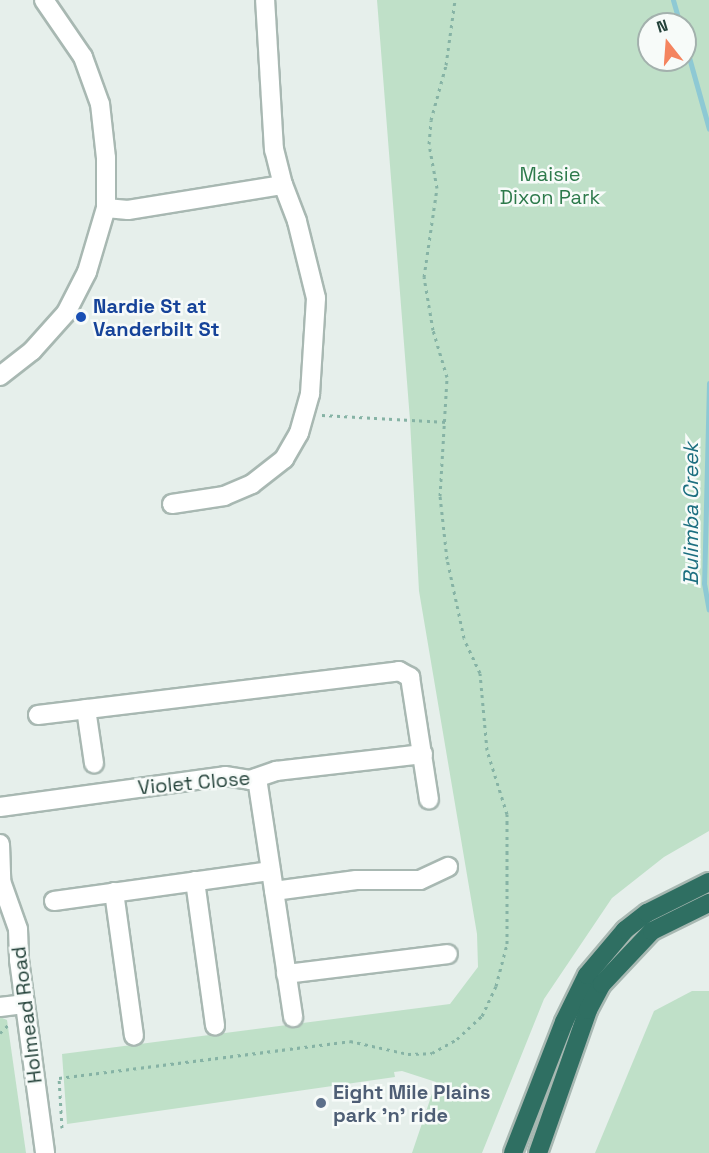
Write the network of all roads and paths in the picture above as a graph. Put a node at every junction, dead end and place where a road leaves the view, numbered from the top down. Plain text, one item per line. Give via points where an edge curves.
1 (44, 0) edge
2 (265, 0) edge
3 (455, 0) edge
4 (283, 185) junction
5 (106, 208) junction
6 (0, 376) edge
7 (305, 413) junction
8 (172, 504) dead end
9 (86, 709) junction
10 (38, 716) dead end
11 (423, 754) junction
12 (94, 763) dead end
13 (257, 778) junction
14 (429, 800) dead end
15 (0, 807) edge
16 (0, 844) edge
17 (448, 867) dead end
18 (271, 871) junction
19 (195, 881) junction
20 (709, 882) edge
21 (274, 891) junction
22 (114, 892) junction
23 (54, 901) dead end
24 (709, 903) edge
25 (448, 954) dead end
26 (286, 974) junction
27 (24, 1004) junction
28 (0, 1007) edge
29 (293, 1017) dead end
30 (11, 1022) dead end
31 (216, 1026) dead end
32 (0, 1033) edge
33 (134, 1036) dead end
34 (59, 1078) dead end
35 (63, 1137) dead end
36 (45, 1153) edge
37 (513, 1153) edge
38 (538, 1153) edge

1 - 5 street via 83,57 100,104
2 - 4 street via 274,150
3 - 7 path via 446,66 431,120 429,144 437,188 424,277 433,330 447,377 447,422
4 - 5 street via 128,210
4 - 7 street via 297,221 316,298 310,394
5 - 6 street via 87,272 66,312 32,351
7 - 8 street via 284,459 252,484 224,496
9 - 10 street
9 - 11 street via 399,671 410,677
9 - 12 street
11 - 13 street, Violet Close via 276,771
11 - 14 street
13 - 15 street, Violet Close via 194,779
13 - 18 street
16 - 27 street, Holmead Road via 1,881 18,929
17 - 21 street via 420,880 356,880
18 - 19 street
18 - 21 street
19 - 22 street
19 - 31 street
20 - 37 highway via 647,913 625,930 587,975 564,1022
21 - 26 street
22 - 23 street
22 - 33 street
24 - 38 highway via 652,931 602,984 588,1010
25 - 26 street
26 - 29 street
27 - 28 street
27 - 36 street, Holmead Road
30 - 32 path
34 - 35 path

